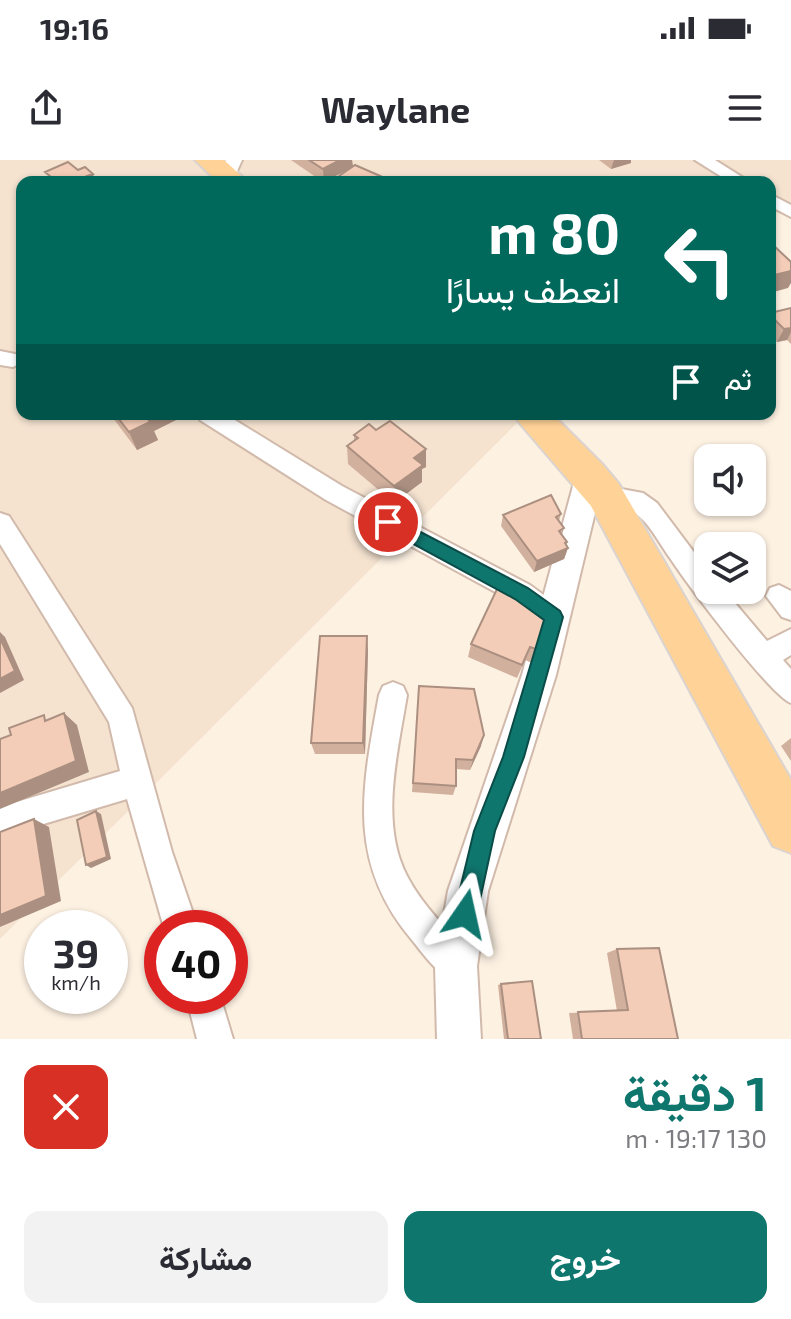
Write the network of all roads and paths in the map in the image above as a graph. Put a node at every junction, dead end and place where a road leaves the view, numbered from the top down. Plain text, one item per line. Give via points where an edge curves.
1 (703, 160) edge
2 (731, 176) edge
3 (217, 420) edge
4 (536, 420) edge
5 (597, 485) junction
6 (0, 523) edge
7 (554, 617) junction
8 (791, 641) edge
9 (763, 657) junction
10 (791, 690) edge
11 (393, 695) dead end
12 (136, 781) junction
13 (0, 822) edge
14 (791, 828) edge
15 (175, 910) edge
16 (456, 965) junction
17 (208, 1014) edge
18 (215, 1039) edge
19 (459, 1039) edge

1 - 2 street
3 - 7 street via 307,477 521,593
4 - 5 main road
5 - 7 street
5 - 9 street via 649,510
5 - 14 main road
6 - 12 street via 122,718
7 - 16 street via 514,757 484,831
8 - 9 street
9 - 10 street
11 - 16 street via 381,773 379,842 390,878 406,904
12 - 13 street
12 - 15 street
16 - 19 street
17 - 18 street

